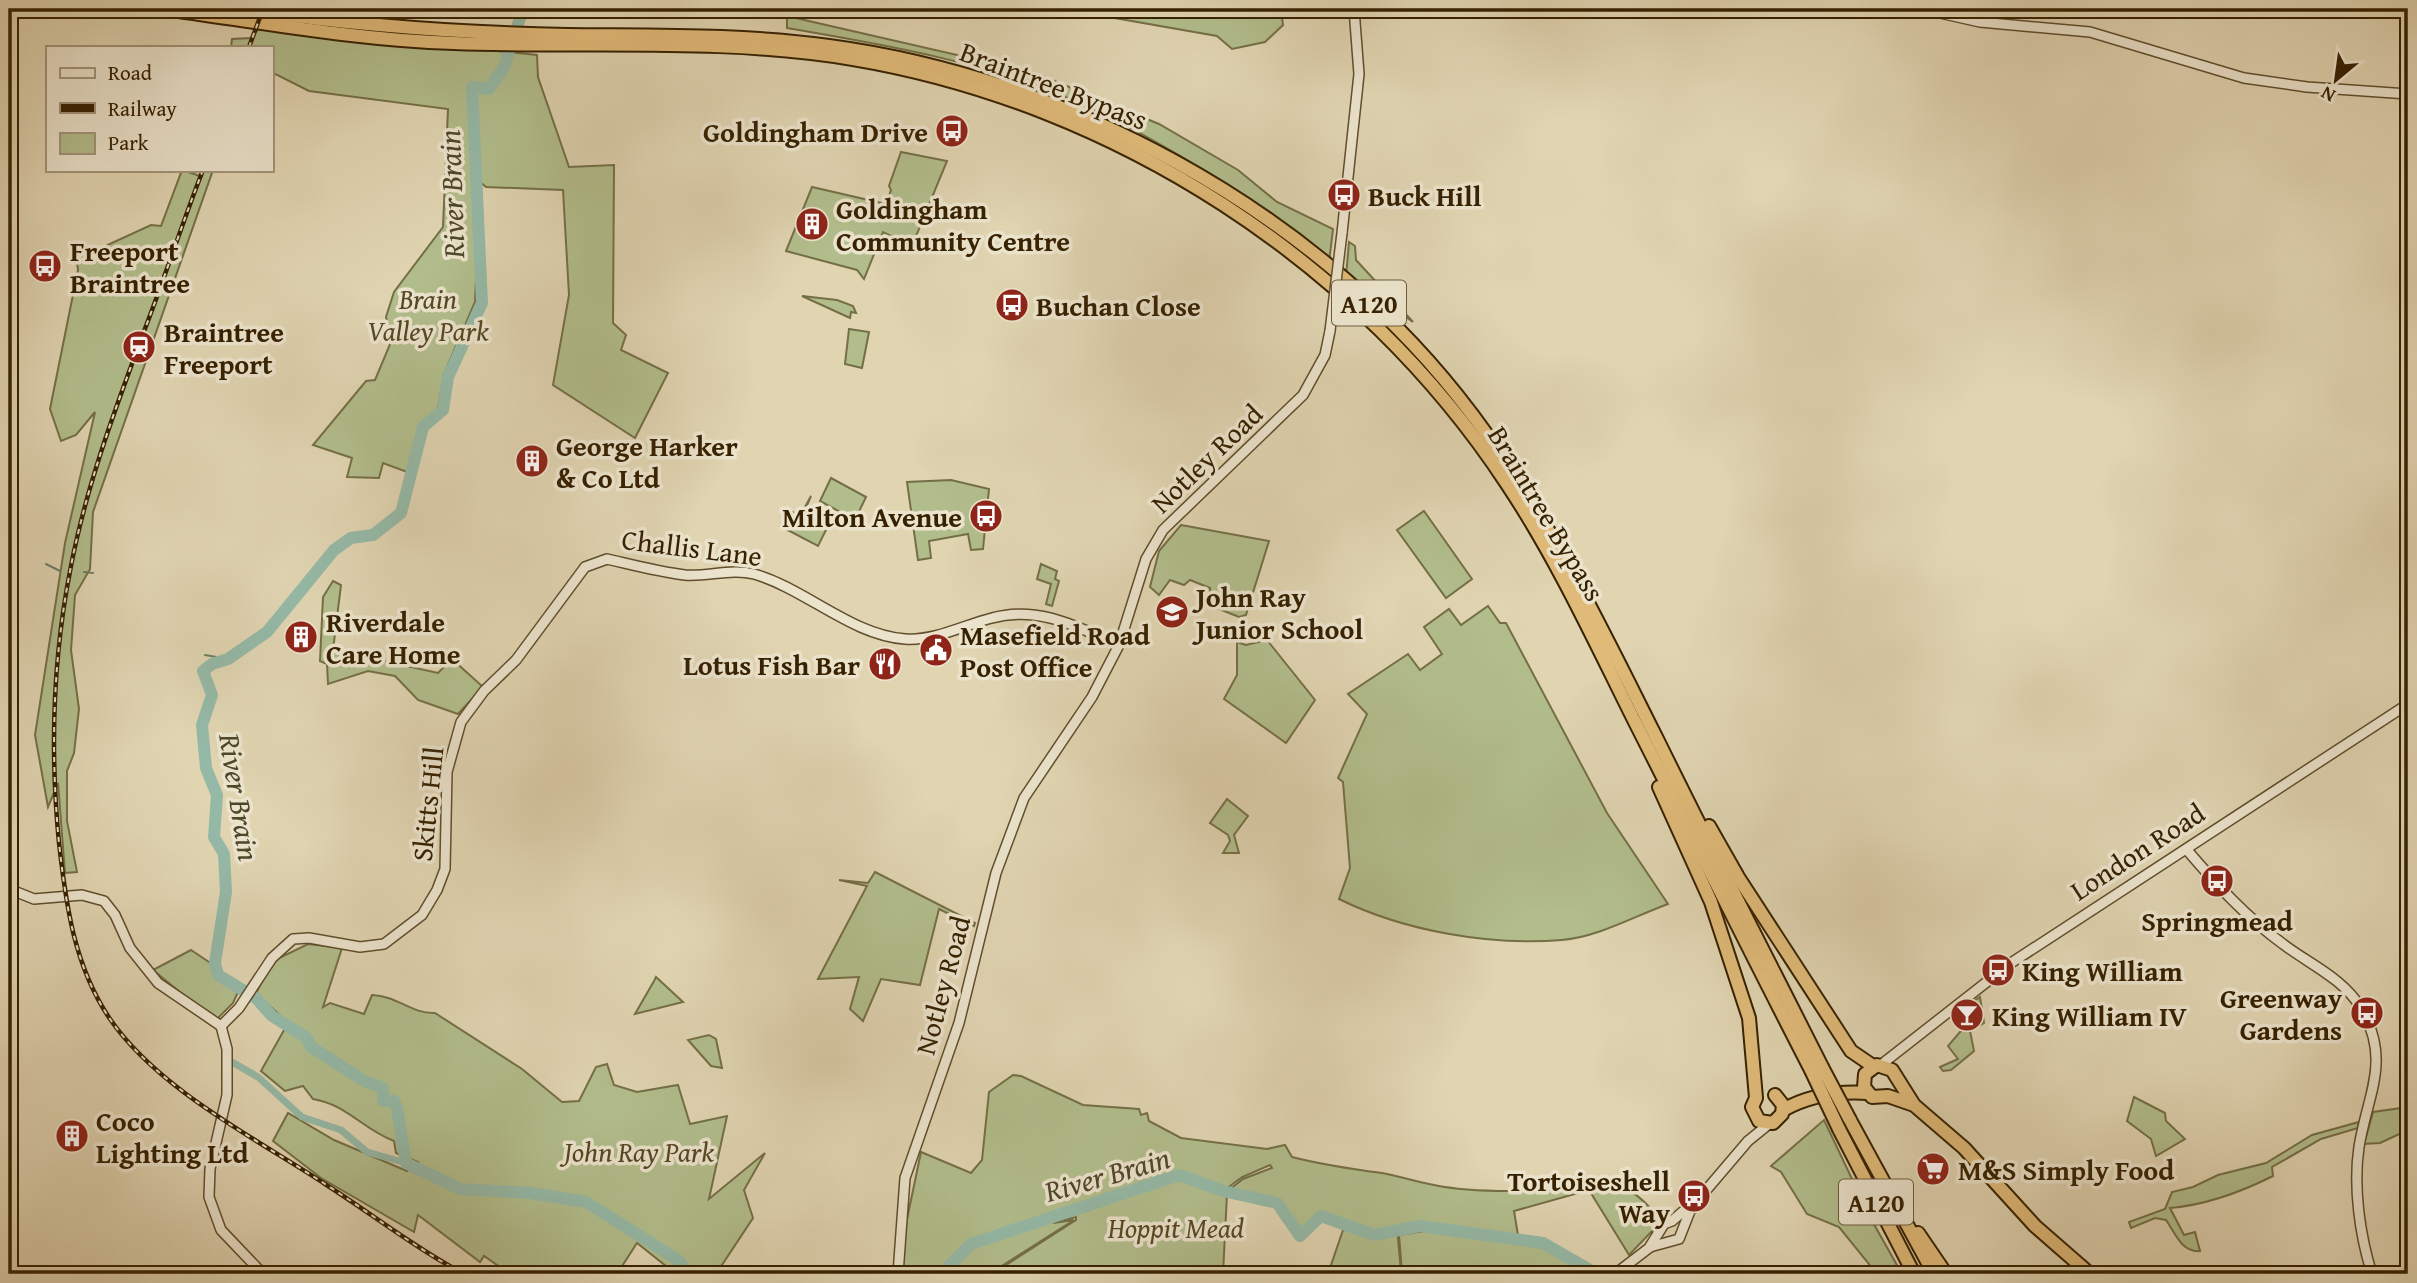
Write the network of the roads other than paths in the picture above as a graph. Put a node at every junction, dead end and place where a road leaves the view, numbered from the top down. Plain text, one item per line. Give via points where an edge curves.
1 (164, 9) edge
2 (243, 9) edge
3 (1368, 9) edge
4 (1922, 9) edge
5 (1354, 11) edge
6 (494, 38) junction
7 (543, 40) junction
8 (2408, 94) edge
9 (585, 567) joint
10 (1119, 645) junction
11 (2408, 704) edge
12 (1646, 743) junction
13 (1685, 796) junction
14 (2187, 850) junction
15 (9, 889) edge
16 (221, 1026) junction
17 (1902, 1051) junction
18 (1877, 1065) junction
19 (1816, 1068) junction
20 (1896, 1077) junction
21 (1863, 1080) junction
22 (1849, 1092) junction
23 (1868, 1093) junction
24 (1775, 1095) junction
25 (1888, 1096) junction
26 (1756, 1098) junction
27 (1801, 1100) junction
28 (1914, 1105) junction
29 (1783, 1110) junction
30 (1755, 1118) junction
31 (1769, 1124) junction
32 (1748, 1141) junction
33 (1846, 1143) junction
34 (1880, 1178) junction
35 (1693, 1205) junction
36 (1672, 1221) junction
37 (1682, 1228) junction
38 (1661, 1233) junction
39 (1668, 1242) junction
40 (1648, 1248) junction
41 (263, 1274) edge
42 (898, 1274) edge
43 (1615, 1274) edge
44 (1907, 1274) edge
45 (1914, 1274) edge
46 (1934, 1274) edge
47 (1946, 1274) edge
48 (2090, 1274) edge
49 (2372, 1274) edge

1 - 6 highway, Braintree Bypass / A120 via 398,41
2 - 6 highway, Braintree Bypass / A120
3 - 5 street
4 - 8 street via 1980,22 2091,32 2244,78
5 - 10 street, Notley Road, bridge via 1359,74 1330,331 1320,366 1303,395 1163,530 1146,559
6 - 7 highway, Braintree Bypass / A120
7 - 12 highway, Braintree Bypass / A120 via 758,47 856,60 978,90 1065,121 1142,157 1214,199 1299,260 1365,317 1407,358 1477,441 1549,553
7 - 13 highway, Braintree Bypass / A120 via 750,37 833,46 927,65 1018,92 1110,128 1237,199 1350,286 1455,392 1554,538
9 - 10 street, Challis Lane via 607,559 687,575 751,573 868,629 906,639 932,637 993,617 1034,613
9 - 16 street, Skitts Hill via 516,660 461,722 447,772 445,869 422,915 384,944 360,947 293,939 272,958
10 - 42 street, Notley Road via 1092,697 1024,798 996,873 959,1023 905,1178
11 - 14 street, London Road
12 - 19 highway, Braintree Bypass / A120
12 - 26 highway via 1656,781 1711,902 1749,1018
13 - 18 highway via 1696,803 1738,877 1852,1051
13 - 19 highway, Braintree Bypass / A120
14 - 17 street, London Road via 2011,964
14 - 49 street via 2235,905 2348,992 2371,1030 2376,1077 2357,1174
15 - 16 street via 34,899 82,895 104,901 130,948 158,983
16 - 41 street via 227,1049 227,1096 210,1169 209,1197 221,1230
17 - 18 street, London Road
17 - 20 street
18 - 20 highway
18 - 21 highway
19 - 33 highway, A120, bridge
19 - 34 highway, A120, bridge via 1850,1119
20 - 25 highway
20 - 28 highway
21 - 22 highway
21 - 23 highway
22 - 23 highway
22 - 27 highway
23 - 25 highway
24 - 26 highway
24 - 27 highway
24 - 29 highway
25 - 28 highway
26 - 30 highway via 1752,1107
27 - 29 highway
28 - 48 highway via 1964,1148 2035,1226
29 - 31 highway via 1778,1120
30 - 31 highway
30 - 32 street
31 - 32 street
32 - 35 street
33 - 44 highway
33 - 45 highway, A120
34 - 46 highway, A120
34 - 47 highway
35 - 36 street
35 - 37 street
36 - 37 street
36 - 38 street via 1664,1224
37 - 39 street via 1679,1239
38 - 39 street
38 - 40 street
39 - 40 street
40 - 43 street

